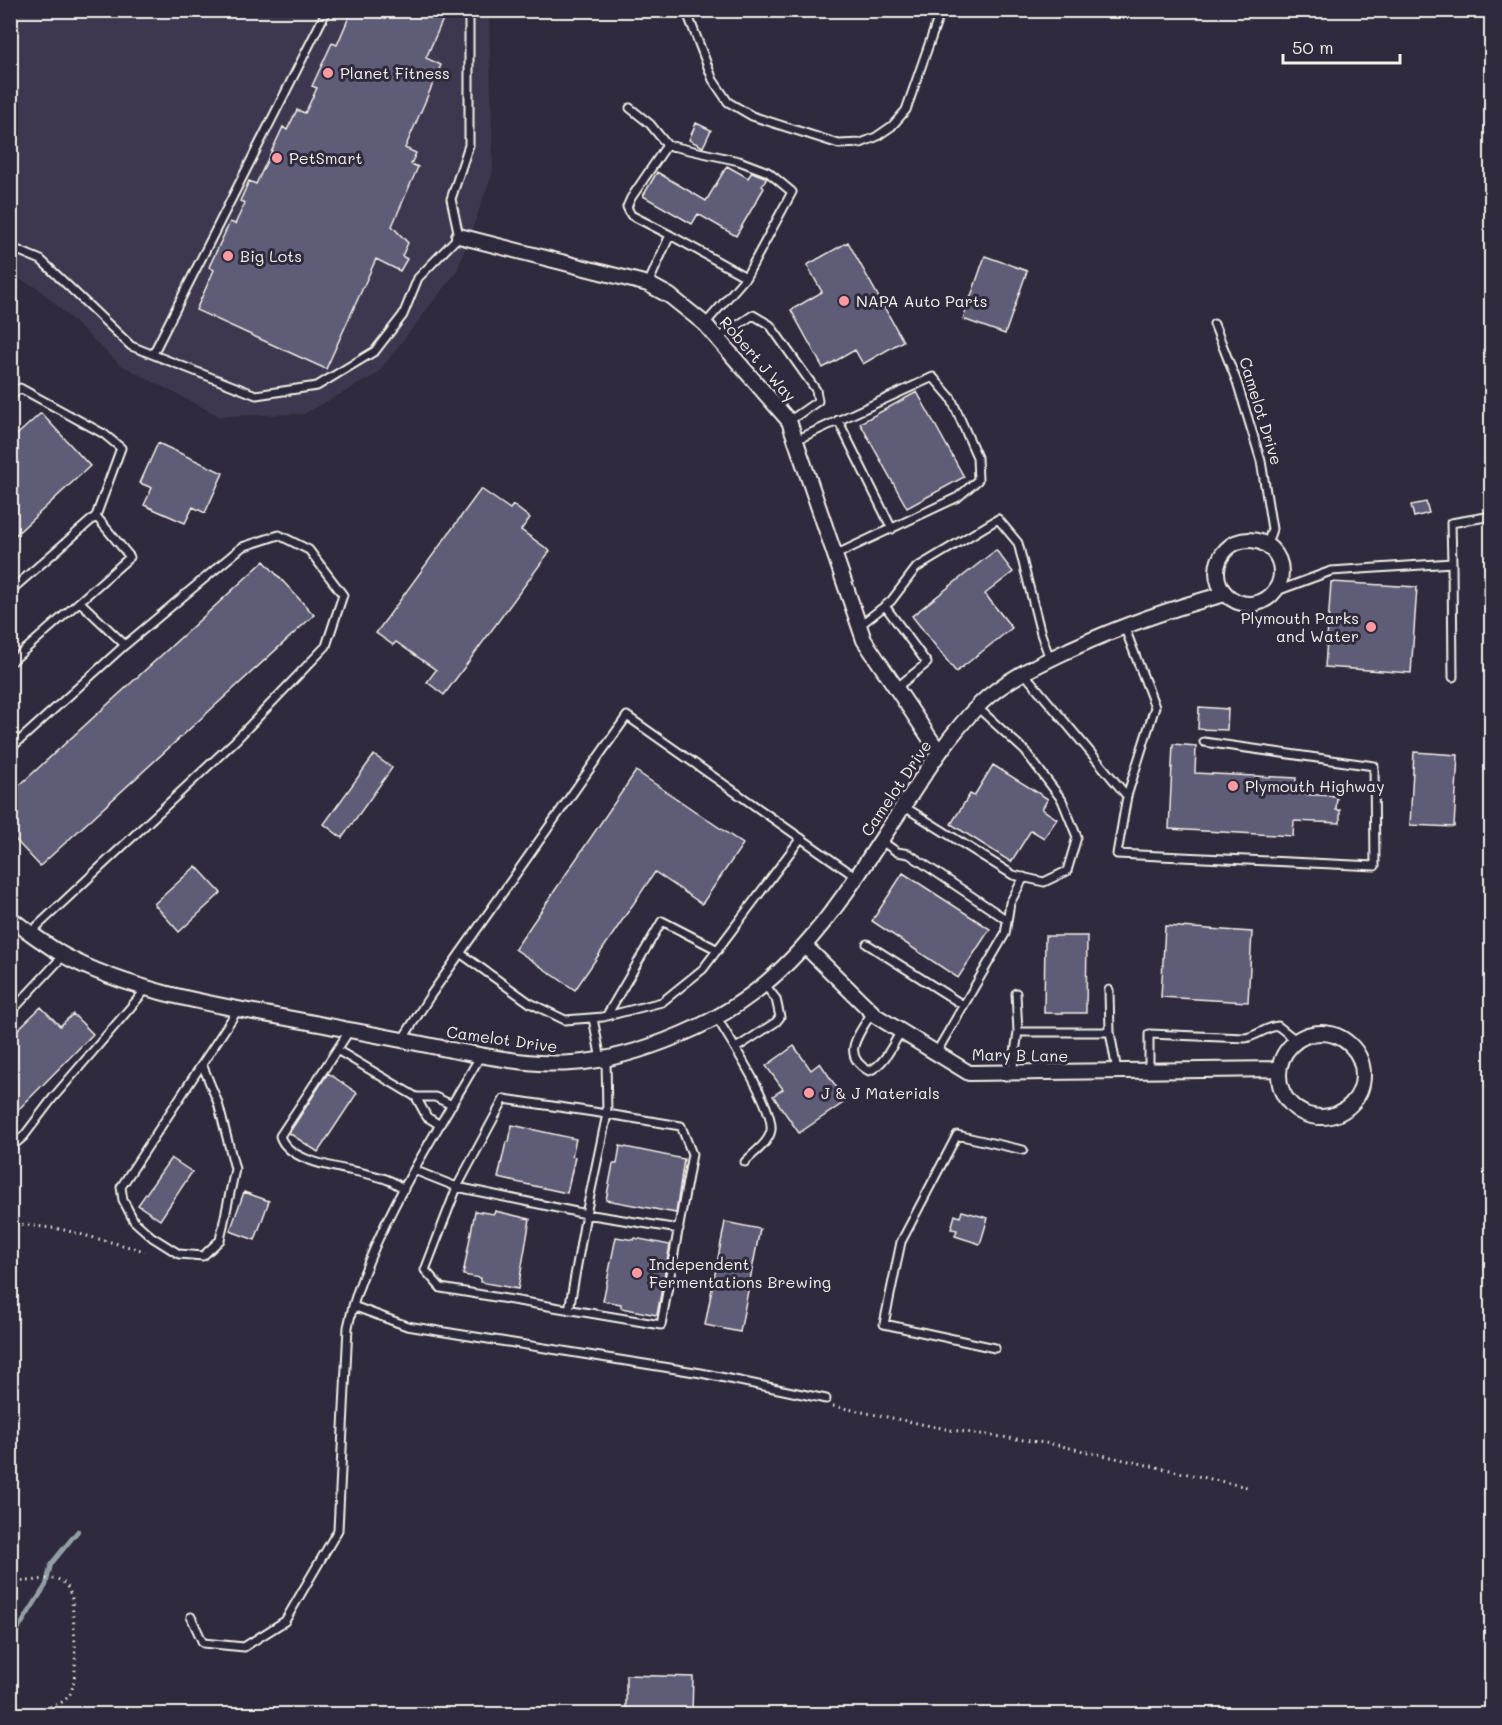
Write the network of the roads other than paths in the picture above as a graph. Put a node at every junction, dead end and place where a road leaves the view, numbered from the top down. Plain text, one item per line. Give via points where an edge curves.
1 (327, 10) edge
2 (469, 10) edge
3 (686, 10) edge
4 (941, 10) edge
5 (630, 108) dead end
6 (667, 145) junction
7 (670, 235) junction
8 (459, 236) junction
9 (10, 247) edge
10 (746, 277) junction
11 (648, 284) junction
12 (705, 324) junction
13 (1214, 324) dead end
14 (717, 339) junction
15 (153, 354) junction
16 (10, 397) edge
17 (838, 420) junction
18 (789, 421) junction
19 (796, 440) junction
20 (96, 516) junction
21 (1491, 516) edge
22 (892, 529) junction
23 (1267, 545) junction
24 (835, 555) junction
25 (1452, 563) junction
26 (10, 591) edge
27 (1274, 592) junction
28 (1225, 594) junction
29 (80, 602) junction
30 (885, 606) junction
31 (859, 626) junction
32 (1124, 626) junction
33 (125, 645) junction
34 (1050, 659) junction
35 (10, 663) edge
36 (1024, 673) junction
37 (1453, 677) dead end
38 (896, 688) junction
39 (977, 707) junction
40 (1204, 742) dead end
41 (10, 749) edge
42 (939, 752) junction
43 (1127, 796) junction
44 (903, 806) junction
45 (801, 838) junction
46 (880, 840) junction
47 (856, 876) junction
48 (1024, 878) junction
49 (10, 918) edge
50 (1007, 920) junction
51 (30, 933) junction
52 (867, 944) dead end
53 (805, 946) junction
54 (718, 950) junction
55 (460, 953) junction
56 (64, 955) junction
57 (765, 985) junction
58 (148, 987) junction
59 (1109, 990) dead end
60 (1016, 993) dead end
61 (963, 1005) junction
62 (239, 1008) junction
63 (872, 1012) junction
64 (10, 1013) edge
65 (607, 1016) junction
66 (593, 1018) junction
67 (717, 1018) junction
68 (350, 1030) junction
69 (901, 1031) junction
70 (1018, 1032) junction
71 (1110, 1032) junction
72 (402, 1040) junction
73 (1297, 1041) junction
74 (735, 1048) junction
75 (337, 1050) junction
76 (936, 1053) junction
77 (481, 1055) junction
78 (604, 1060) junction
79 (202, 1064) junction
80 (1279, 1069) junction
81 (1117, 1071) junction
82 (1149, 1071) junction
83 (1012, 1072) junction
84 (416, 1097) junction
85 (452, 1105) junction
86 (607, 1114) junction
87 (440, 1125) junction
88 (10, 1148) edge
89 (1023, 1150) dead end
90 (745, 1162) dead end
91 (414, 1170) junction
92 (457, 1187) junction
93 (404, 1189) junction
94 (586, 1214) junction
95 (679, 1229) junction
96 (353, 1306) junction
97 (569, 1310) junction
98 (994, 1348) dead end
99 (826, 1402) road end
100 (191, 1617) dead end

1 - 15 lane
2 - 8 lane via 469,145 451,200
3 - 4 lane via 713,80 735,108 829,141 854,144 884,132 906,110
5 - 6 lane
6 - 7 lane via 627,207 631,215
6 - 10 lane via 739,161 768,172 792,192
7 - 10 lane
7 - 11 lane
8 - 11 street, Robert J Way
8 - 15 lane via 418,278 403,315 375,351 317,386 256,395
9 - 15 lane via 41,260 131,346
10 - 12 lane
11 - 12 street, Robert J Way
12 - 14 street, Robert J Way
13 - 23 lane, Camelot Drive via 1261,461 1272,529
14 - 18 street, Robert J Way
14 - 18 lane via 753,315 770,325 816,390 818,401
16 - 20 lane via 20,388 104,434 121,448
17 - 19 lane
17 - 22 lane
17 - 22 lane via 933,377 951,398 977,457 978,480 958,497
18 - 19 street, Robert J Way
19 - 24 street, Robert J Way
20 - 26 lane
20 - 29 lane via 130,557
21 - 25 lane via 1451,523
22 - 24 lane
23 - 27 street via 1279,562 1281,573
23 - 28 street via 1257,540 1237,542 1221,555 1217,575
24 - 31 street, Robert J Way
25 - 27 lane via 1331,571
25 - 37 lane
27 - 28 street via 1265,600 1244,604
28 - 32 street, Camelot Drive
29 - 33 lane
29 - 35 lane
30 - 31 lane
30 - 34 lane via 916,567 998,519 1018,543
30 - 38 lane via 927,663
31 - 38 street, Robert J Way
32 - 34 street, Camelot Drive
32 - 43 lane via 1155,706
33 - 41 lane
33 - 51 lane via 242,547 279,535 309,550 343,595 326,646 235,741
34 - 36 street, Camelot Drive
36 - 39 street, Camelot Drive
36 - 43 lane
38 - 42 street, Robert J Way
39 - 42 street, Camelot Drive
39 - 48 lane via 1025,751 1062,800 1077,837 1067,871 1044,882
40 - 43 lane via 1374,766 1375,866 1117,854
42 - 44 street, Camelot Drive
44 - 46 street, Camelot Drive
44 - 48 lane via 1013,875
45 - 47 lane
45 - 54 lane
45 - 55 lane via 627,716
46 - 47 street, Camelot Drive
46 - 50 lane via 897,852 909,854
47 - 53 street, Camelot Drive
48 - 50 lane via 1010,903
49 - 51 street, Camelot Drive
50 - 61 lane via 1005,934
51 - 56 street, Camelot Drive
52 - 61 lane
53 - 57 street, Camelot Drive
53 - 63 street, Mary B Lane
54 - 65 lane via 703,969 663,1002
54 - 65 lane via 662,921
55 - 66 lane via 530,1003 556,1016 565,1020
55 - 72 lane
56 - 58 street, Camelot Drive
56 - 64 lane
57 - 67 street, Camelot Drive
57 - 74 lane via 776,999 780,1017
58 - 62 street, Camelot Drive
58 - 88 lane
59 - 71 lane
60 - 70 lane
61 - 76 lane
62 - 68 street, Camelot Drive
62 - 79 lane
63 - 69 street, Mary B Lane
63 - 69 lane via 853,1051 859,1065 869,1071 875,1068
65 - 66 lane
66 - 78 lane
67 - 74 lane
67 - 78 street, Camelot Drive via 660,1043
68 - 72 street, Camelot Drive
68 - 75 lane
69 - 76 street, Mary B Lane
70 - 71 lane
70 - 83 lane
71 - 81 lane
72 - 77 street, Camelot Drive
73 - 80 street via 1283,1056
73 - 80 street via 1318,1033 1332,1034 1355,1050 1363,1077 1352,1103 1330,1116 1303,1113 1284,1095
73 - 82 lane via 1278,1026 1245,1038 1149,1034
74 - 90 lane via 770,1116 767,1140
75 - 84 lane
75 - 93 lane via 280,1136 287,1148 302,1157 387,1179
76 - 83 street, Mary B Lane via 969,1073
77 - 78 street, Camelot Drive via 557,1064
77 - 85 lane
78 - 86 lane
79 - 79 lane via 121,1187 134,1221 152,1237 178,1254 203,1256 220,1240 235,1169 218,1103
80 - 82 street, Mary B Lane
81 - 82 street, Mary B Lane
81 - 83 street, Mary B Lane
84 - 85 lane via 435,1097
84 - 87 lane via 427,1117
85 - 87 lane
86 - 92 lane via 504,1099
86 - 94 lane
86 - 95 lane via 681,1126 692,1154
87 - 91 lane
89 - 98 lane via 957,1136 901,1242 884,1324
91 - 92 lane
91 - 93 lane
92 - 94 lane
92 - 97 lane via 425,1270 441,1288
93 - 96 lane via 363,1272
94 - 95 lane
94 - 97 lane
95 - 97 lane via 661,1325
96 - 99 lane via 407,1326 701,1373
96 - 100 lane via 346,1348 338,1530 285,1621 244,1647 203,1643

